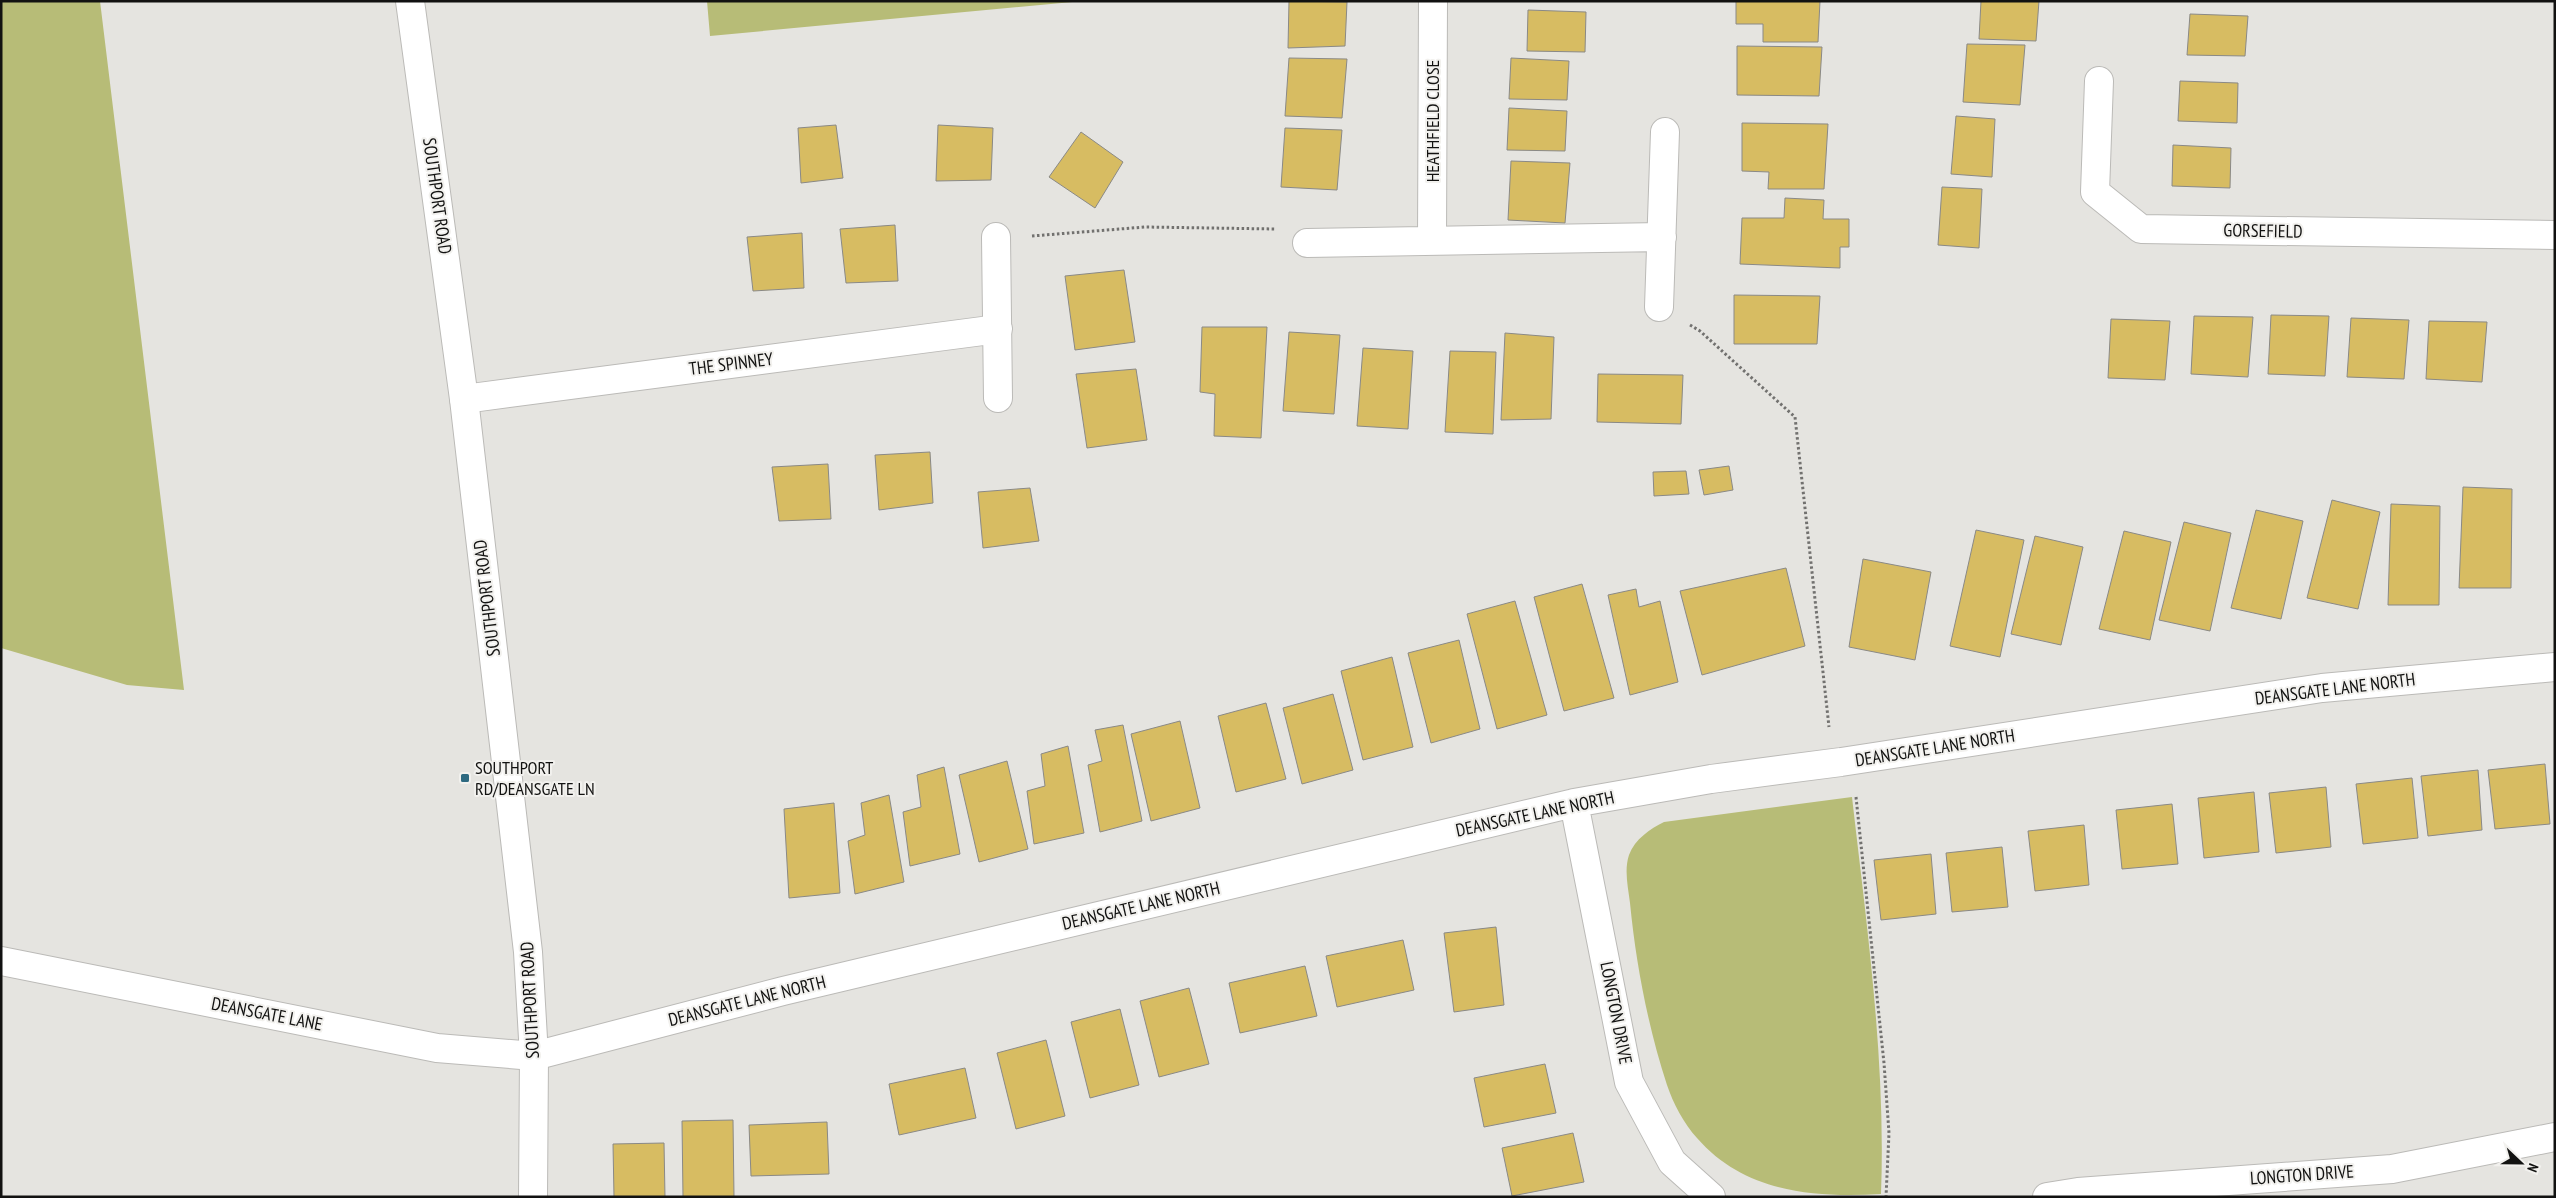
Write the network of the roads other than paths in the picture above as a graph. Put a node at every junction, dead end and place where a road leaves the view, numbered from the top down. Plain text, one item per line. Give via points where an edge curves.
1 (410, 1) edge
2 (1433, 1) edge
3 (2099, 81) dead end
4 (1665, 132) dead end
5 (2555, 235) edge
6 (996, 237) road end
7 (1662, 237) junction
8 (1432, 240) junction
9 (1307, 243) road end
10 (1659, 307) road end
11 (998, 328) junction
12 (998, 398) dead end
13 (464, 399) junction
14 (2555, 667) edge
15 (1574, 803) junction
16 (1, 961) edge
17 (534, 1056) junction
18 (2555, 1138) edge
19 (533, 1197) edge
20 (1711, 1197) edge
21 (2047, 1197) edge

1 - 13 street, SOUTHPORT ROAD
2 - 8 street, HEATHFIELD CLOSE
3 - 5 street, GORSEFIELD via 2095,192 2141,229
4 - 7 street
6 - 11 street
7 - 8 street
7 - 10 street
8 - 9 street
11 - 12 street
11 - 13 street, THE SPINNEY
13 - 17 street, SOUTHPORT ROAD via 528,952
14 - 15 street, DEANSGATE LANE NORTH via 2322,688 1711,779
15 - 17 street, DEANSGATE LANE NORTH via 783,991
15 - 20 street, LONGTON DRIVE via 1630,1082 1672,1162
16 - 17 street, DEANSGATE LANE via 437,1048
17 - 19 street, SOUTHPORT ROAD
18 - 21 street, LONGTON DRIVE via 2392,1169

